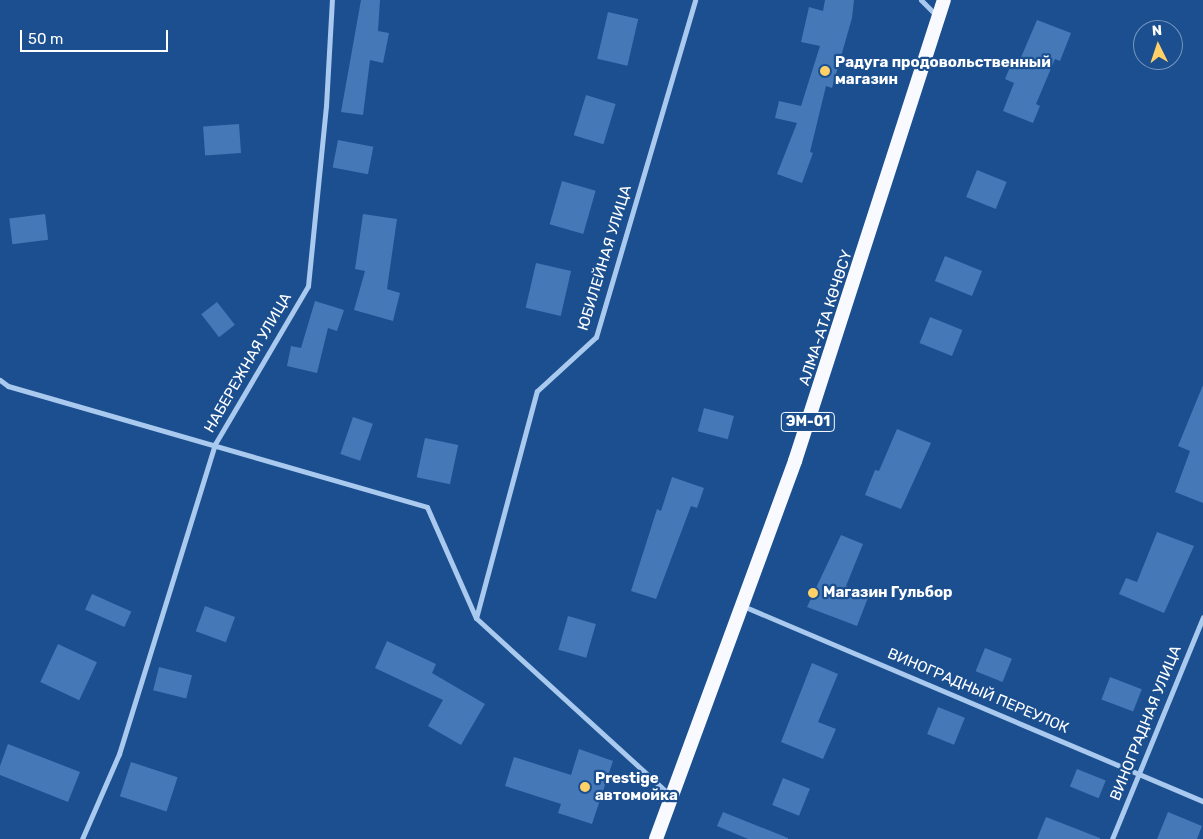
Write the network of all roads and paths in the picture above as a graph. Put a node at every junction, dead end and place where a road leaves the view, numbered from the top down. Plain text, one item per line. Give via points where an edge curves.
1 (332, 0) edge
2 (694, 0) edge
3 (922, 0) edge
4 (944, 0) edge
5 (938, 17) junction
6 (0, 380) edge
7 (216, 444) junction
8 (742, 605) junction
9 (1203, 617) edge
10 (476, 618) junction
11 (1139, 773) junction
12 (672, 797) junction
13 (1203, 801) edge
14 (82, 839) edge
15 (656, 839) edge
16 (1112, 839) edge

1 - 7 street, НАБЕРЕЖНАЯ УЛИЦА via 308,286
2 - 10 street, ЮБИЛЕЙНАЯ УЛИЦА via 596,337 537,392
3 - 5 street
4 - 5 highway, АЛМА-АТА КӨЧӨСҮ / ЭМ-01
5 - 8 highway, АЛМА-АТА КӨЧӨСҮ / ЭМ-01 via 842,323
6 - 7 street via 8,386
7 - 10 street via 358,490 427,507
7 - 14 street, НАБЕРЕЖНАЯ УЛИЦА via 119,754
8 - 11 street, ВИНОГРАДНЫЙ ПЕРЕУЛОК
8 - 12 highway, АЛМА-АТА КӨЧӨСҮ / ЭМ-01
9 - 11 street, ВИНОГРАДНАЯ УЛИЦА
10 - 12 street
11 - 13 street, ВИНОГРАДНЫЙ ПЕРЕУЛОК
11 - 16 street, ВИНОГРАДНАЯ УЛИЦА
12 - 15 highway, АЛМА-АТА КӨЧӨСҮ / ЭМ-01

